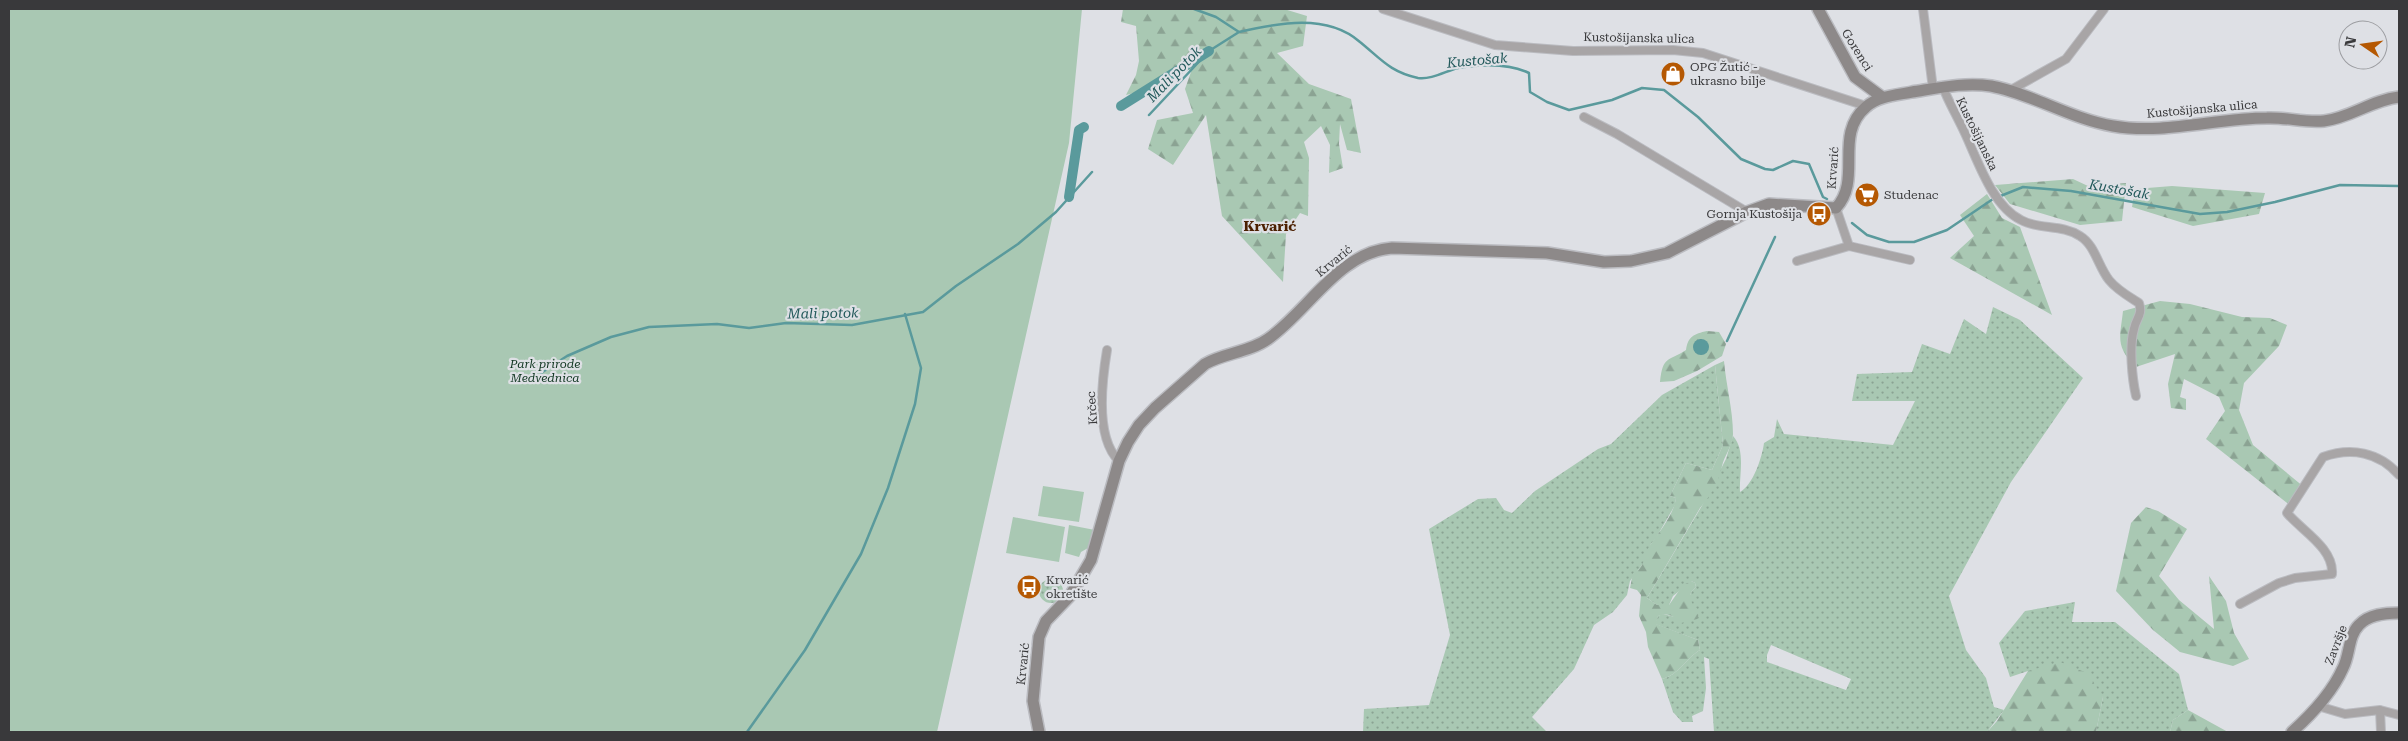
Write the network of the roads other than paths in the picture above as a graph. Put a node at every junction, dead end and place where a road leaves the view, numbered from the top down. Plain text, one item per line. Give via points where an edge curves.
1 (1383, 9) edge
2 (1818, 9) edge
3 (1923, 9) edge
4 (2104, 9) edge
5 (1938, 88) junction
6 (2009, 91) junction
7 (1882, 97) junction
8 (2399, 97) edge
9 (1866, 106) junction
10 (1584, 116) dead end
11 (1836, 208) junction
12 (1747, 212) junction
13 (1849, 246) junction
14 (1910, 260) dead end
15 (1797, 261) dead end
16 (1107, 350) dead end
17 (2136, 396) dead end
18 (1119, 461) junction
19 (2399, 475) edge
20 (2240, 604) dead end
21 (2399, 612) edge
22 (2318, 706) junction
23 (2380, 710) junction
24 (2399, 715) edge
25 (1039, 732) edge
26 (2292, 732) edge
27 (2381, 732) edge

1 - 9 street, Kustošijanska ulica via 1496,45 1573,51 1673,50 1703,53
2 - 7 street, Gorenci via 1856,77
3 - 5 street, Kustošijanska
4 - 6 street via 2066,59
5 - 6 street, Kustošijanska ulica via 1977,85
5 - 7 street, Kustošijanska ulica
5 - 17 street, Kustošijanska via 2000,202 2023,222 2079,235 2088,242 2113,284 2139,303 2140,317 2134,328 2132,352 2132,381
6 - 8 street, Kustošijanska ulica via 2100,124 2141,128 2267,118 2324,121
7 - 9 street, Kustošijanska ulica
9 - 11 street, Krvarić via 1851,132 1846,195
10 - 12 street
11 - 12 street, Krvarić via 1769,204
11 - 13 street
12 - 18 street, Krvarić via 1666,253 1631,261 1604,262 1547,253 1378,249 1344,269 1267,341 1204,364 1139,425
13 - 14 street
13 - 15 street
16 - 18 street, Krčec via 1102,383 1104,418 1112,455
18 - 25 street, Krvarić via 1091,560 1070,596 1046,621 1039,636 1033,701
19 - 20 street via 2384,459 2372,454 2331,454 2323,457 2287,513 2326,554 2332,574 2279,583
21 - 22 street, Završje via 2377,615 2358,626 2343,669
22 - 23 street via 2345,714
22 - 26 street, Završje
23 - 24 street
23 - 27 street

